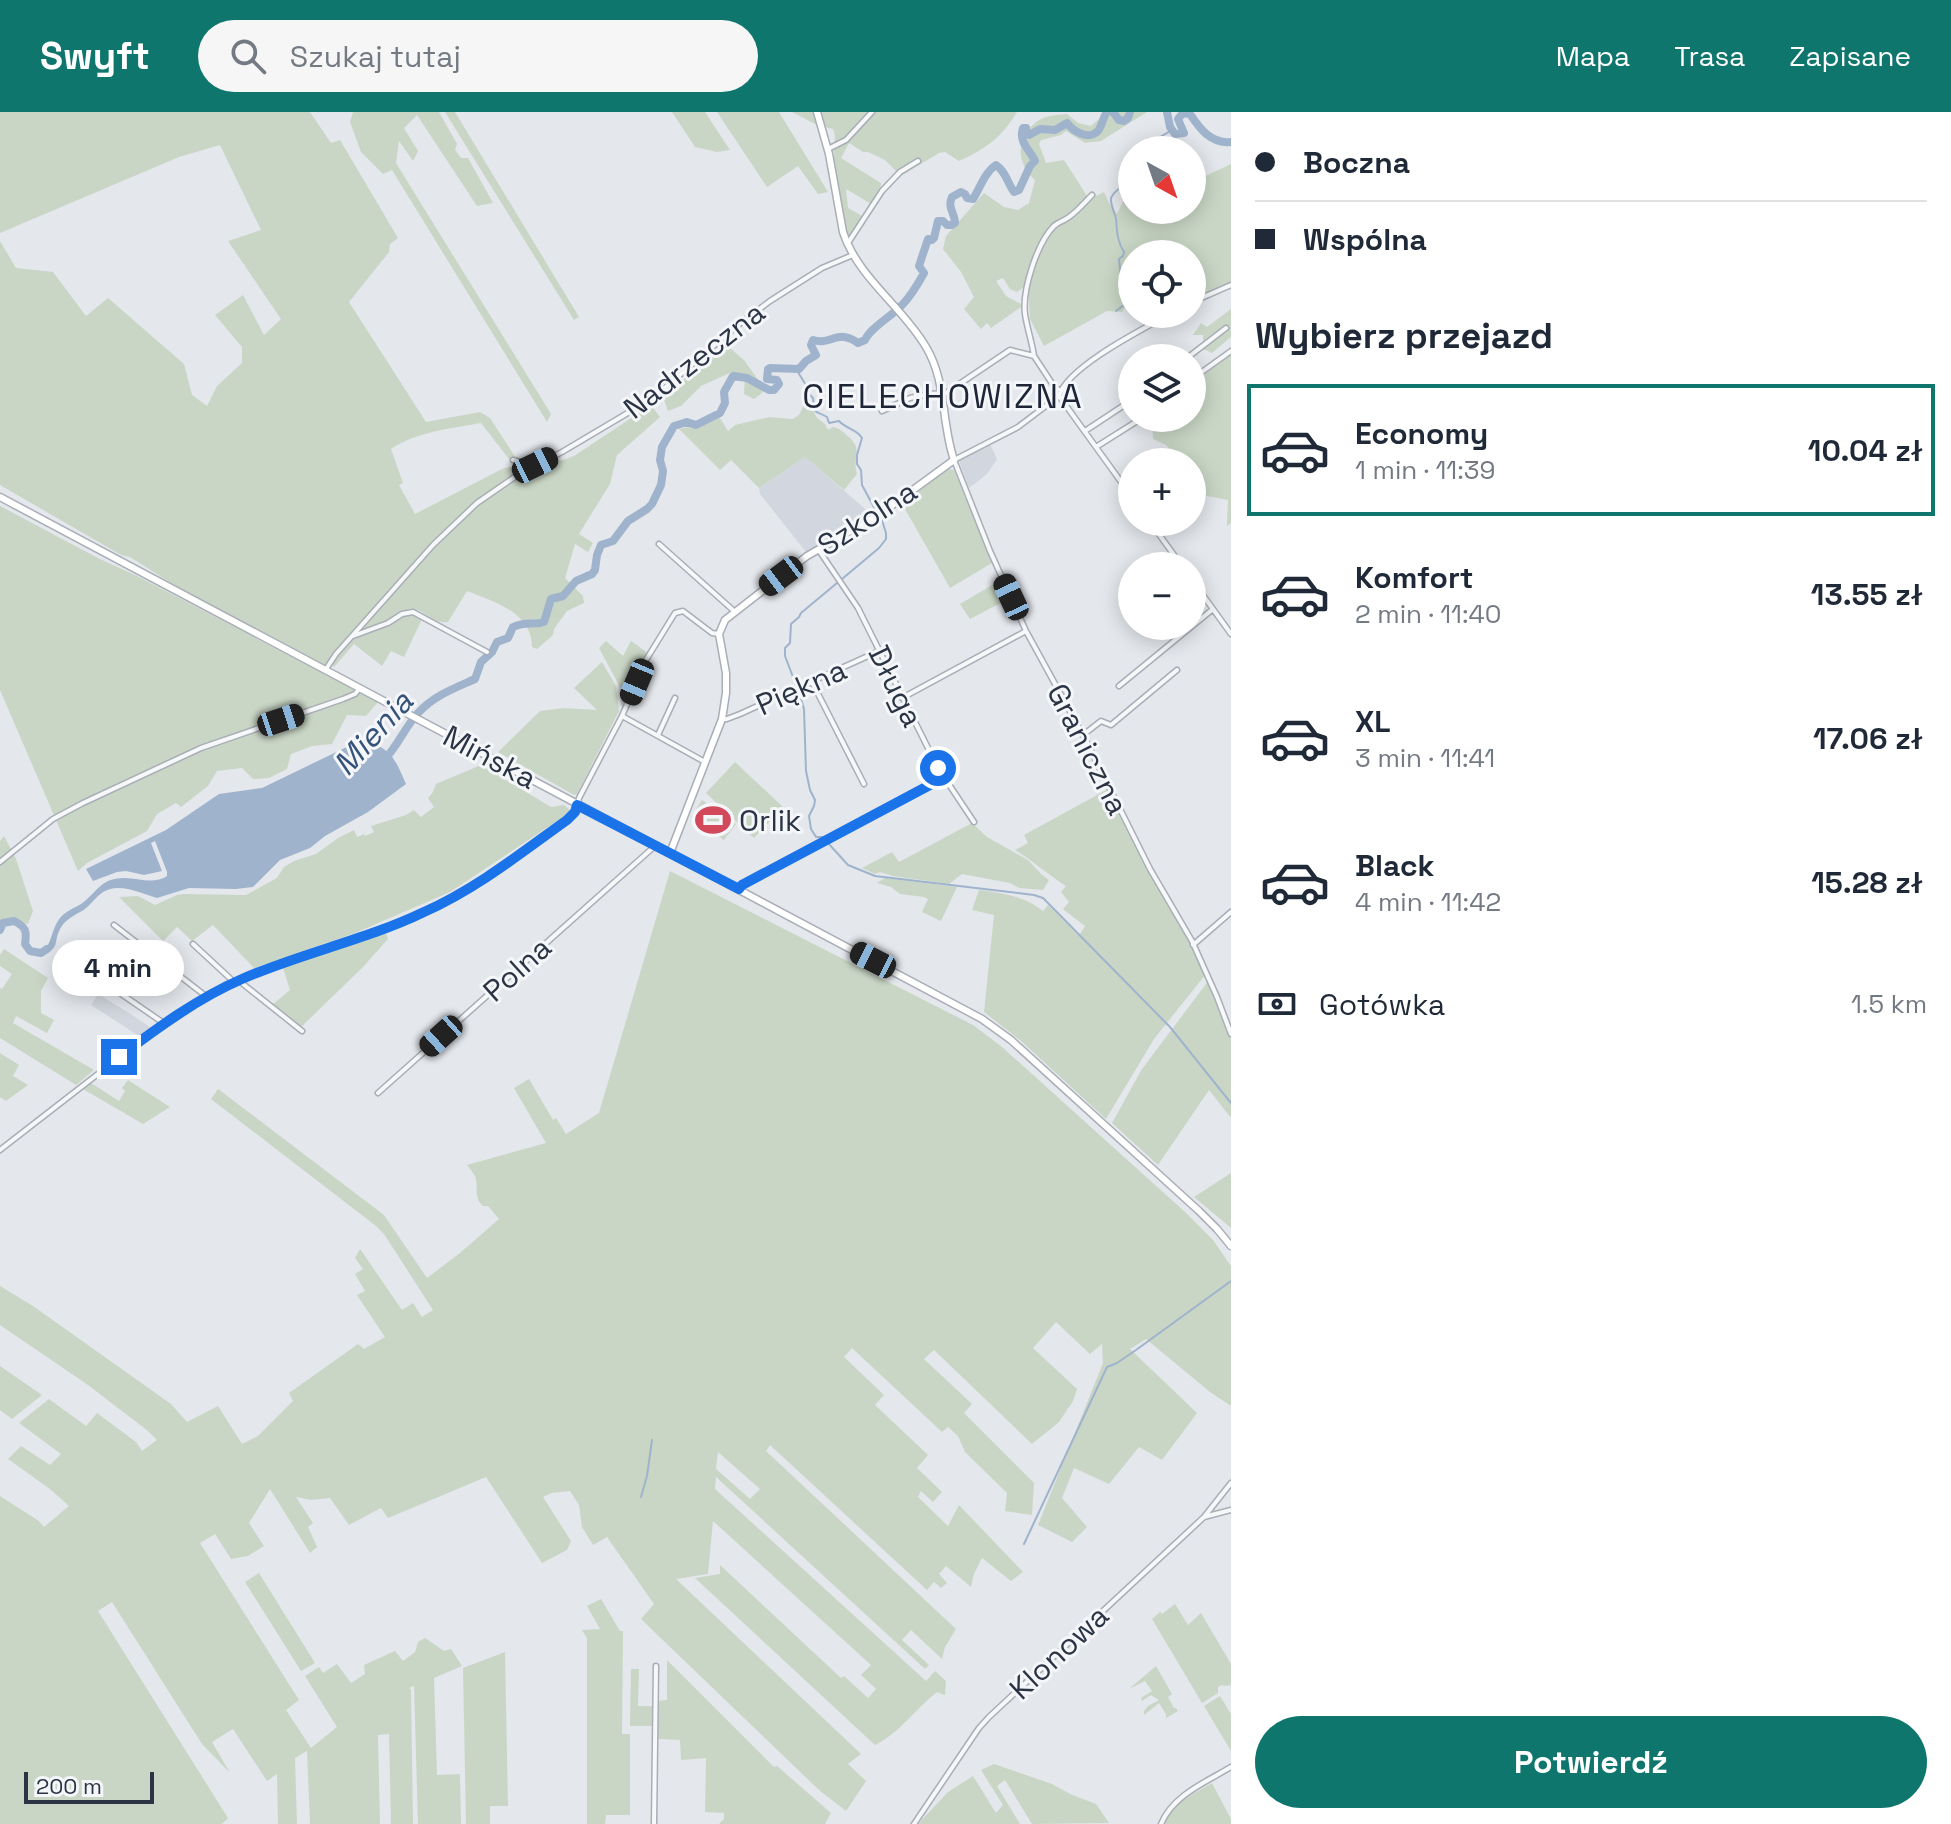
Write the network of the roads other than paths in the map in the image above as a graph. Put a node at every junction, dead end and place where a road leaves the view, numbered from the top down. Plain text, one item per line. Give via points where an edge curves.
1 (817, 112) edge
2 (872, 112) edge
3 (828, 149) junction
4 (918, 161) dead end
5 (1092, 195) dead end
6 (847, 244) junction
7 (853, 255) junction
8 (1231, 285) edge
9 (1206, 296) edge
10 (1146, 328) edge
11 (1226, 328) dead end
12 (1205, 344) edge
13 (1231, 351) edge
14 (1034, 356) junction
15 (1206, 369) edge
16 (942, 393) junction
17 (1060, 393) junction
18 (1118, 409) edge
19 (882, 411) dead end
20 (1085, 431) junction
21 (1120, 432) edge
22 (1096, 447) junction
23 (513, 460) dead end
24 (954, 460) junction
25 (535, 465) junction
26 (1118, 478) edge
27 (0, 497) edge
28 (659, 544) dead end
29 (818, 549) junction
30 (1206, 599) edge
31 (1213, 609) junction
32 (734, 611) junction
33 (1026, 631) junction
34 (719, 634) junction
35 (1231, 634) edge
36 (352, 637) junction
37 (879, 651) junction
38 (487, 652) dead end
39 (326, 670) junction
40 (1177, 670) dead end
41 (812, 682) junction
42 (1119, 686) dead end
43 (360, 688) junction
44 (675, 698) dead end
45 (902, 698) junction
46 (622, 716) junction
47 (722, 719) junction
48 (658, 735) junction
49 (1083, 735) junction
50 (705, 762) junction
51 (943, 778) junction
52 (864, 784) dead end
53 (577, 805) junction
54 (974, 822) dead end
55 (656, 845) junction
56 (670, 853) junction
57 (0, 862) edge
58 (739, 889) junction
59 (1231, 912) edge
60 (114, 925) dead end
61 (193, 944) dead end
62 (1193, 945) junction
63 (82, 967) dead end
64 (236, 981) junction
65 (207, 997) junction
66 (165, 1024) junction
67 (302, 1031) dead end
68 (1231, 1034) edge
69 (378, 1093) dead end
70 (0, 1150) edge
71 (1231, 1246) edge
72 (1231, 1483) edge
73 (1231, 1510) edge
74 (1204, 1517) junction
75 (656, 1666) dead end
76 (1231, 1767) edge
77 (654, 1824) edge
78 (914, 1824) edge
79 (1161, 1824) edge

1 - 3 main road
2 - 3 street via 846,140
3 - 6 main road
4 - 6 street via 888,184
5 - 14 street via 1057,223 1041,245 1025,295
6 - 7 main road
7 - 16 main road via 916,330
7 - 25 street, Nadrzeczna via 770,301 653,398
8 - 9 street
10 - 17 street, Szkolna via 1094,358
11 - 12 street
13 - 15 street
14 - 16 street via 1007,351
14 - 17 street
16 - 19 street via 903,400
16 - 24 main road
17 - 20 street
17 - 24 street, Szkolna via 1018,427
18 - 20 street
20 - 22 street
21 - 22 street
22 - 26 street
23 - 25 street
24 - 29 main road, Szkolna via 880,514
24 - 33 street, Graniczna
25 - 36 street, Nadrzeczna via 458,520
27 - 39 main road, Mińska
28 - 32 street
29 - 32 main road, Szkolna
29 - 37 street, Długa via 858,608
30 - 31 street
31 - 35 street
31 - 42 street
32 - 34 main road, Szkolna
33 - 45 street
33 - 49 street, Graniczna
34 - 46 street via 683,611 675,613 646,660
34 - 47 main road via 726,673
36 - 38 street via 413,612
36 - 39 street, Nadrzeczna
37 - 41 street, Piękna
37 - 45 street, Długa
39 - 43 main road, Mińska
40 - 49 street via 1111,725 1101,721
41 - 47 street, Piękna
41 - 52 street
43 - 53 main road, Mińska
43 - 57 street via 343,699 201,748 53,819
44 - 48 street
45 - 51 street, Długa
46 - 48 street
46 - 53 street
47 - 50 main road
48 - 50 street
49 - 62 street, Graniczna
50 - 56 main road
51 - 54 street, Długa
51 - 58 street
53 - 55 main road, Mińska
53 - 64 street via 556,828 447,901
55 - 56 main road, Mińska
55 - 69 street, Polna
56 - 58 main road, Mińska
58 - 71 main road, Mińska via 1004,1035
59 - 62 street
60 - 65 street
61 - 64 street
62 - 68 street, Graniczna
63 - 66 street
64 - 65 street
64 - 67 street
65 - 66 street
66 - 70 street
72 - 74 street
73 - 74 street, Klonowa
74 - 78 street, Klonowa via 989,1717
75 - 77 street
76 - 79 street via 1173,1803

